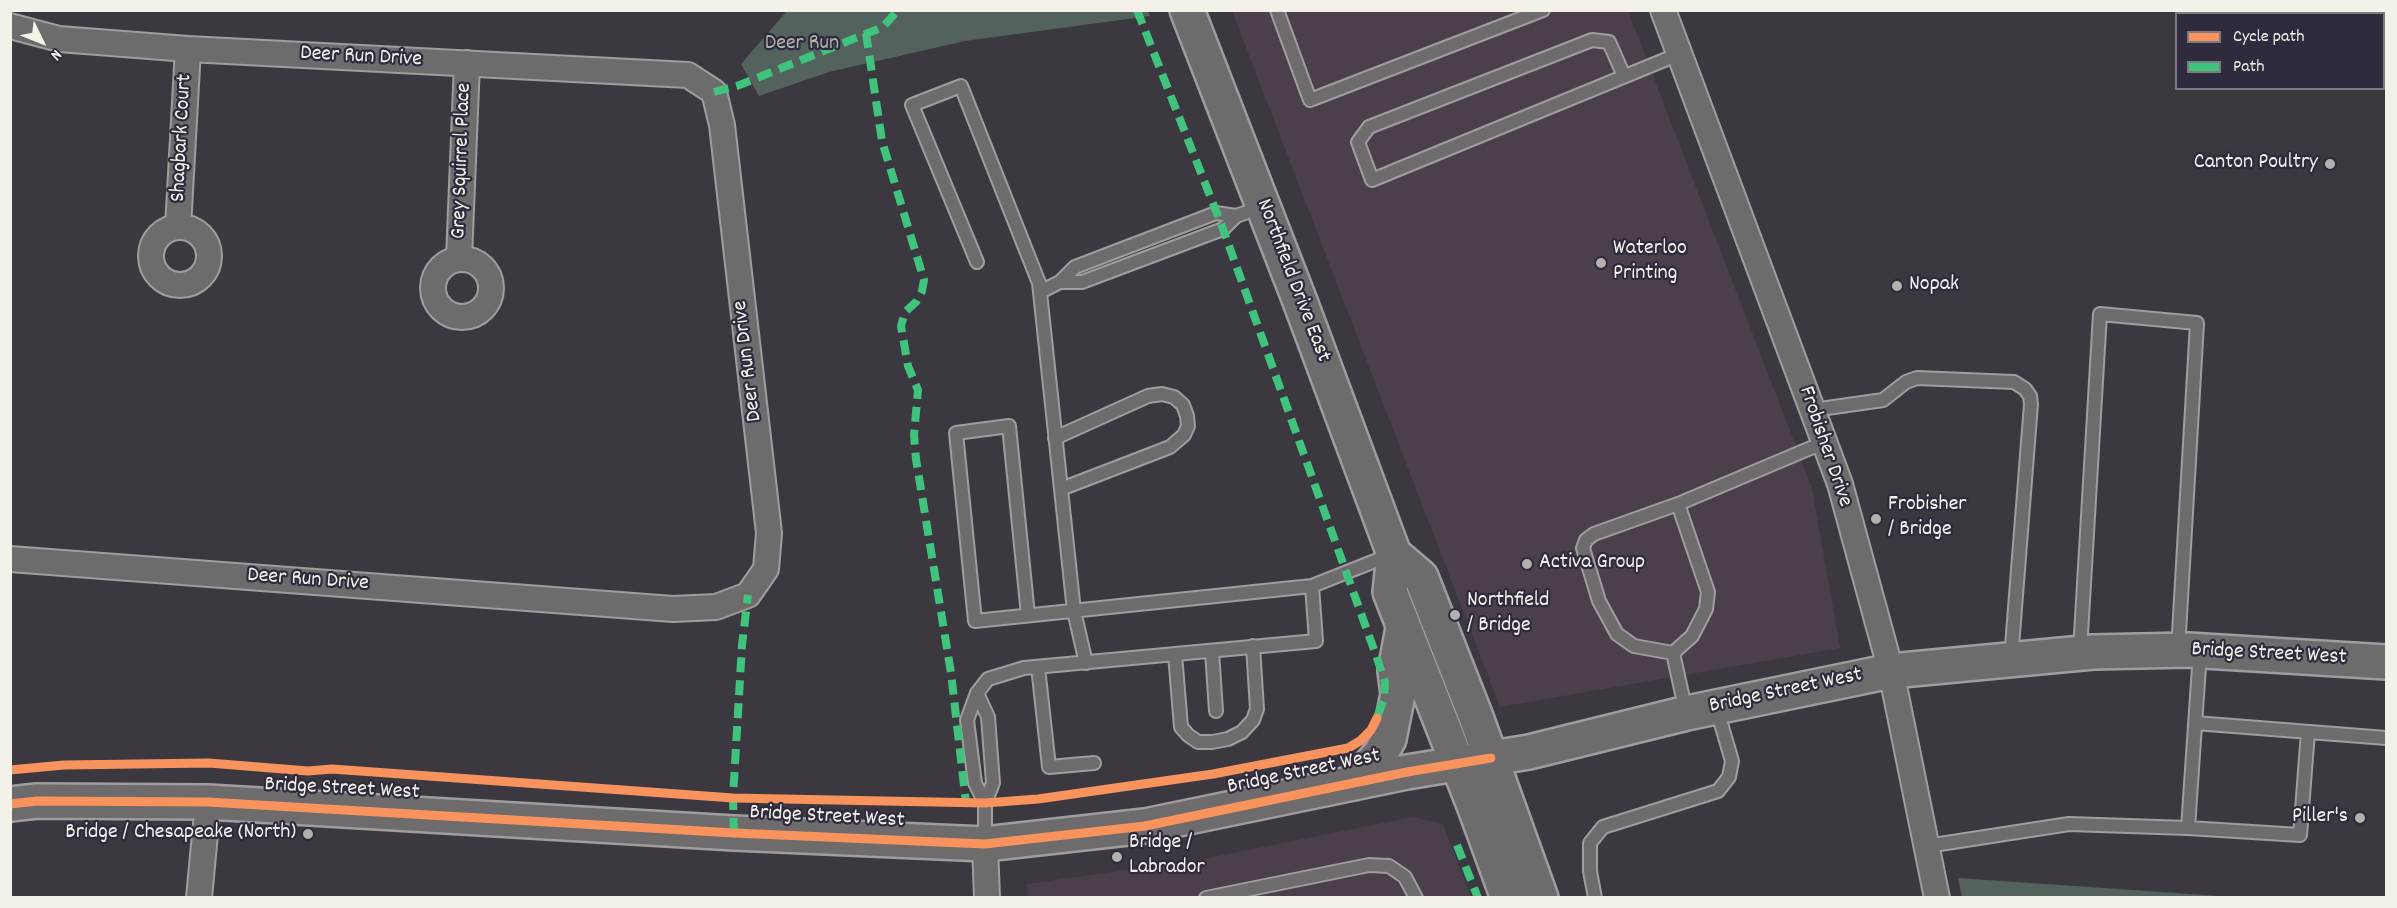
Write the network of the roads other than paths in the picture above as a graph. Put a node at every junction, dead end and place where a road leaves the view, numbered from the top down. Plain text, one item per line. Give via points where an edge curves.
1 (1187, 10) edge
2 (1277, 10) edge
3 (1544, 10) edge
4 (1663, 10) edge
5 (10, 26) edge
6 (188, 49) junction
7 (1679, 54) junction
8 (467, 63) junction
9 (1624, 76) junction
10 (1250, 211) junction
11 (178, 227) dead end
12 (459, 258) dead end
13 (977, 262) dead end
14 (1040, 292) junction
15 (1813, 410) junction
16 (1055, 438) junction
17 (1825, 442) junction
18 (1061, 489) junction
19 (1678, 504) junction
20 (1394, 554) junction
21 (10, 559) edge
22 (1312, 586) junction
23 (1074, 611) junction
24 (1028, 615) junction
25 (1403, 628) junction
26 (1253, 646) junction
27 (1212, 651) junction
28 (2189, 651) junction
29 (1673, 652) junction
30 (1175, 654) junction
31 (2079, 654) junction
32 (2011, 660) junction
33 (2386, 662) edge
34 (1086, 663) junction
35 (1038, 667) junction
36 (1891, 671) junction
37 (977, 693) junction
38 (1701, 710) junction
39 (1216, 711) dead end
40 (2195, 723) junction
41 (2308, 732) junction
42 (2386, 738) edge
43 (1491, 758) junction
44 (1094, 763) dead end
45 (1457, 764) junction
46 (1354, 783) junction
47 (208, 802) junction
48 (985, 803) junction
49 (10, 804) edge
50 (2188, 828) junction
51 (985, 844) junction
52 (1927, 846) junction
53 (200, 897) edge
54 (987, 897) edge
55 (1206, 897) edge
56 (1416, 897) edge
57 (1508, 897) edge
58 (1541, 897) edge
59 (1595, 897) edge
60 (1937, 897) edge

1 - 10 main road, Northfield Drive East
2 - 3 lane via 1311,100
4 - 7 street, Frobisher Drive
5 - 6 street, Deer Run Drive via 59,39
6 - 8 street, Deer Run Drive
6 - 11 street, Shagbark Court
7 - 9 lane
7 - 15 street, Frobisher Drive
8 - 12 street, Grey Squirrel Place
8 - 21 street, Deer Run Drive via 688,75 714,92 722,125 769,533 766,569 748,595 716,607 673,609
9 - 9 lane via 1372,180 1358,142 1369,127 1592,40 1609,42
10 - 14 lane via 1222,229 1082,282 1060,282
10 - 20 main road, Northfield Drive East
13 - 14 lane via 912,105 961,86
14 - 16 lane
15 - 17 street, Frobisher Drive
15 - 32 lane via 1883,400 1917,378 2014,382 2025,389 2031,404
16 - 18 lane
16 - 18 lane via 1148,396 1174,397 1187,416 1184,435 1170,447
17 - 19 lane
17 - 36 street, Frobisher Drive
18 - 23 lane
19 - 29 lane via 1708,592 1706,609 1692,636
19 - 29 lane via 1594,534 1583,548 1599,601 1617,634 1634,646
20 - 22 lane
20 - 25 main road, Northfield Drive East via 1389,592
20 - 43 main road, Northfield Drive East via 1421,577
22 - 23 lane
22 - 26 lane via 1316,641
23 - 24 lane
23 - 34 lane
24 - 24 lane via 975,621 956,433 1009,426
25 - 45 main road, Northfield Drive East
25 - 46 main road via 1395,671 1398,694 1389,739
26 - 27 lane
26 - 30 lane via 1257,709 1254,720 1242,732 1212,742 1198,742 1181,727
27 - 30 lane
27 - 39 lane
28 - 31 main road, Bridge Street West
28 - 31 lane via 2197,323 2100,314
28 - 33 main road, Bridge Street West
28 - 40 lane
29 - 38 lane
30 - 34 lane
31 - 32 main road, Bridge Street West
32 - 36 main road, Bridge Street West
34 - 35 lane
35 - 37 lane via 988,679
35 - 44 lane via 1049,767
36 - 38 main road, Bridge Street West
36 - 52 street, Frobisher Drive
37 - 48 lane via 988,717 993,783
37 - 48 lane via 967,720 975,783
38 - 43 main road, Bridge Street West
38 - 59 lane via 1732,760 1729,777 1718,791 1603,827 1590,843
40 - 41 lane
40 - 50 lane
41 - 42 lane
41 - 50 lane via 2300,835
43 - 45 main road, Bridge Street West
43 - 58 main road, Northfield Drive East
45 - 46 main road, Bridge Street West
45 - 57 main road, Northfield Drive East
46 - 51 main road, Bridge Street West via 1145,826
47 - 49 main road, Bridge Street West
47 - 51 main road, Bridge Street West
47 - 53 street
48 - 51 lane
50 - 52 lane via 2069,824
51 - 54 street
52 - 60 street, Frobisher Drive
55 - 56 lane via 1369,865 1389,866 1405,877

